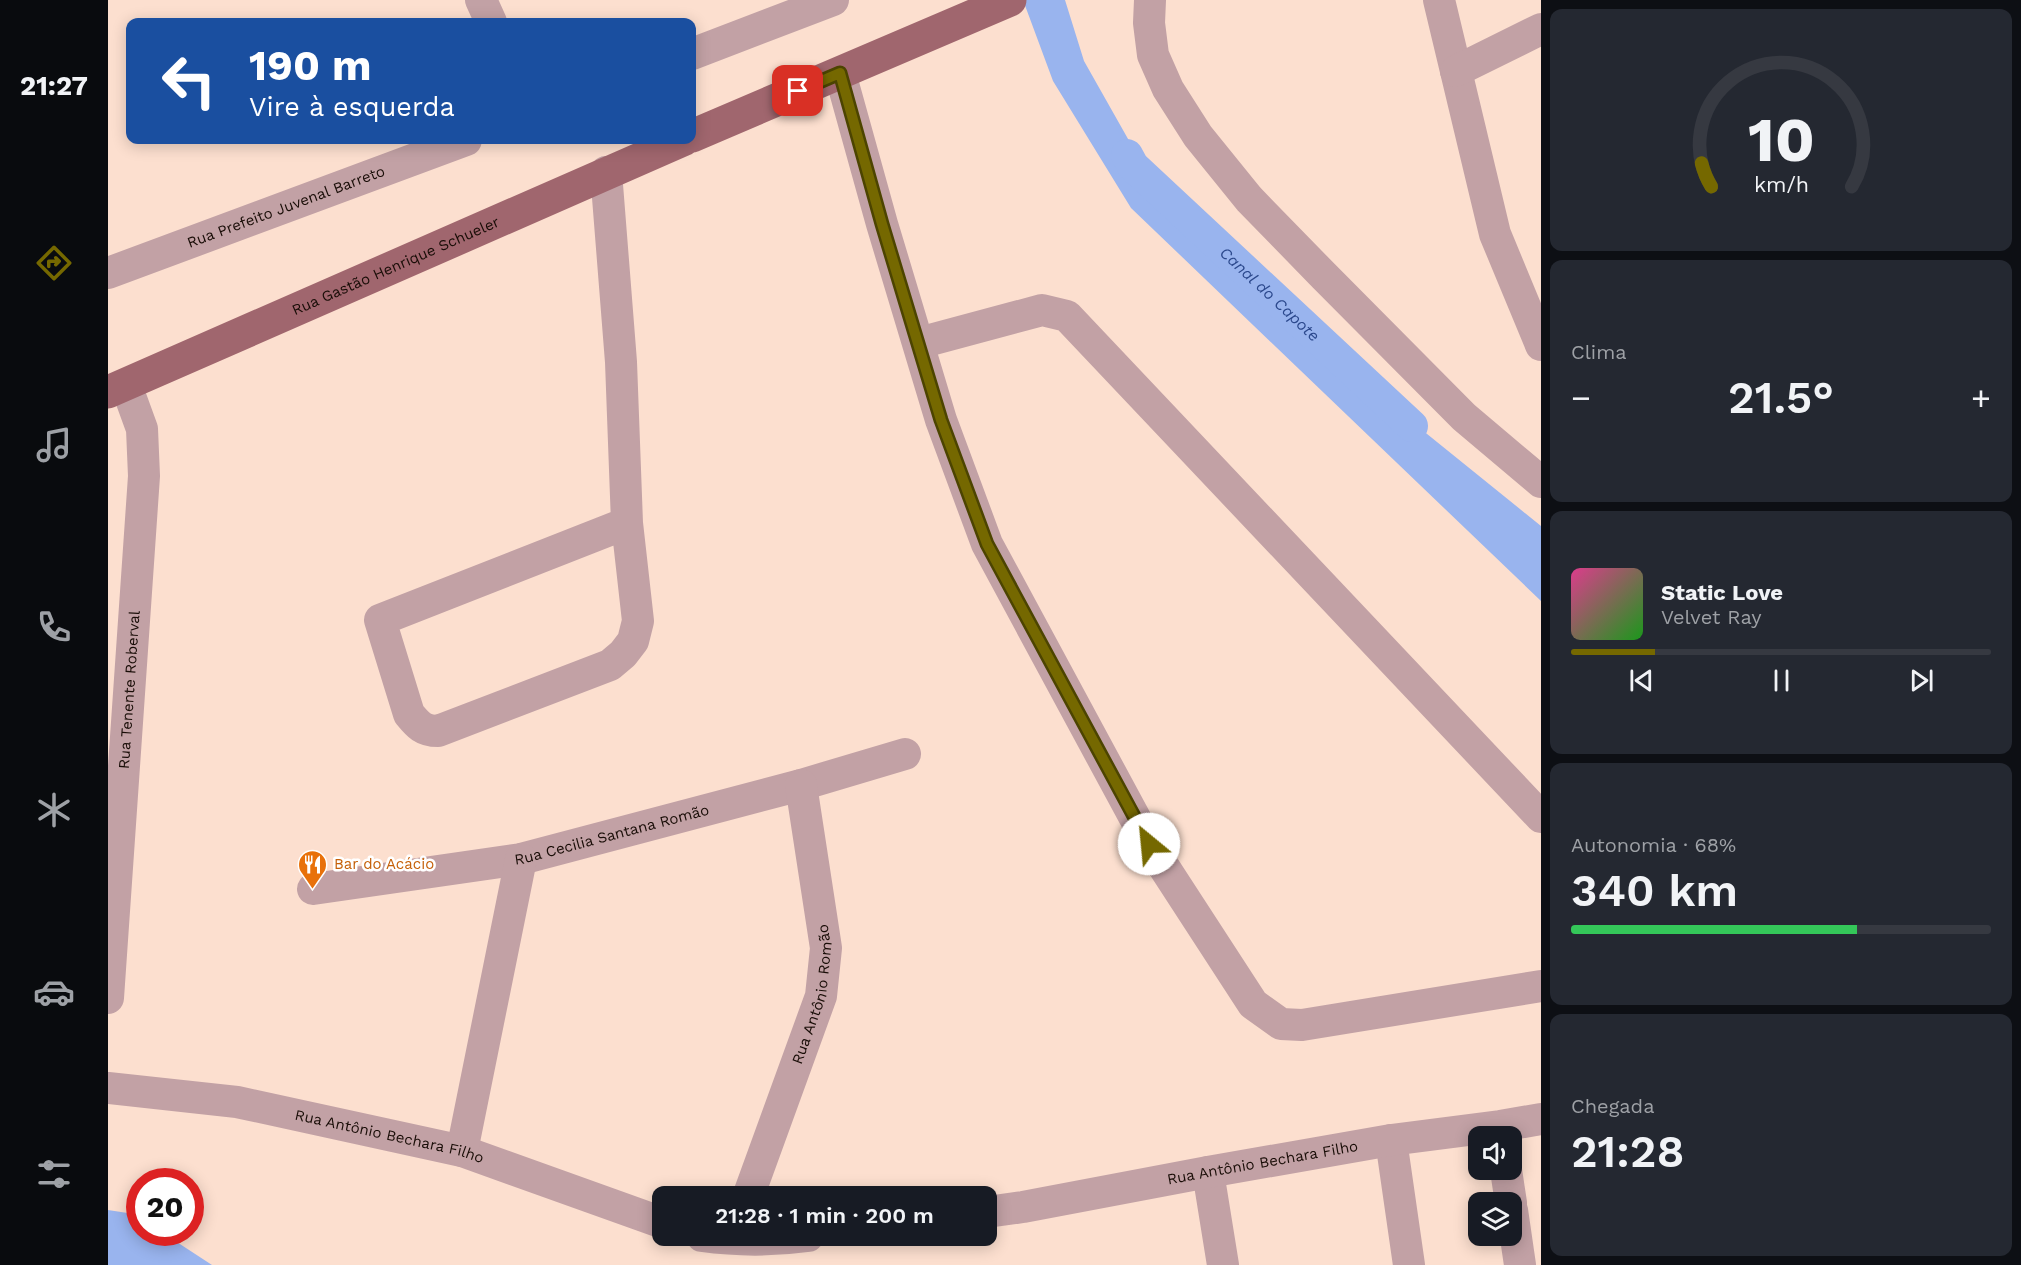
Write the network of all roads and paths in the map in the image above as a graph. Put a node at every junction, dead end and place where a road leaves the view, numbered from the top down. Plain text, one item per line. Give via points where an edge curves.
1 (482, 0) edge
2 (833, 0) edge
3 (1150, 0) edge
4 (1439, 0) edge
5 (1003, 3) edge
6 (489, 18) edge
7 (1541, 29) edge
8 (696, 52) edge
9 (1456, 71) junction
10 (840, 73) junction
11 (696, 134) edge
12 (455, 144) edge
13 (673, 144) edge
14 (606, 172) junction
15 (108, 273) edge
16 (919, 343) junction
17 (1541, 345) edge
18 (114, 385) edge
19 (1541, 482) edge
20 (627, 523) junction
21 (905, 754) dead end
22 (801, 785) junction
23 (1541, 817) edge
24 (521, 859) junction
25 (313, 889) dead end
26 (1541, 986) edge
27 (108, 998) edge
28 (108, 1088) edge
29 (1541, 1119) edge
30 (1519, 1126) edge
31 (1468, 1134) edge
32 (1391, 1140) junction
33 (462, 1151) junction
34 (1208, 1172) junction
35 (752, 1186) edge
36 (997, 1211) edge
37 (652, 1219) edge
38 (1517, 1246) edge
39 (1223, 1265) edge
40 (1408, 1265) edge
41 (1520, 1265) edge

1 - 6 street
2 - 8 street
3 - 19 street via 1153,55 1168,89 1198,136 1249,199 1464,417
4 - 9 street
5 - 10 main road
7 - 9 street
9 - 17 street via 1495,234
10 - 11 main road
10 - 16 street
12 - 15 street, Rua Prefeito Juvenal Barreto
13 - 14 main road, Rua Gastão Henrique Schueler
14 - 18 main road, Rua Gastão Henrique Schueler
14 - 20 street via 621,362
16 - 23 street via 1042,310 1067,316
16 - 26 street via 941,420 987,544 1149,844 1253,1004 1281,1024 1302,1025
18 - 27 street, Rua Tenente Roberval via 142,429 144,476
20 - 20 street via 380,620 409,714 416,723 427,731 438,730 610,666 623,654 633,641 638,621
21 - 22 street, Rua Cecilia Santana Romão
22 - 24 street, Rua Cecilia Santana Romão
22 - 35 street, Rua Antônio Romão via 826,948 821,996
24 - 25 street, Rua Cecilia Santana Romão
24 - 33 street
28 - 33 street, Rua Antônio Bechara Filho via 237,1102
29 - 30 street, Rua Antônio Bechara Filho
31 - 32 street, Rua Antônio Bechara Filho
32 - 34 street, Rua Antônio Bechara Filho
32 - 40 street
33 - 37 street, Rua Antônio Bechara Filho
34 - 36 street, Rua Antônio Bechara Filho
34 - 39 street
38 - 41 street

